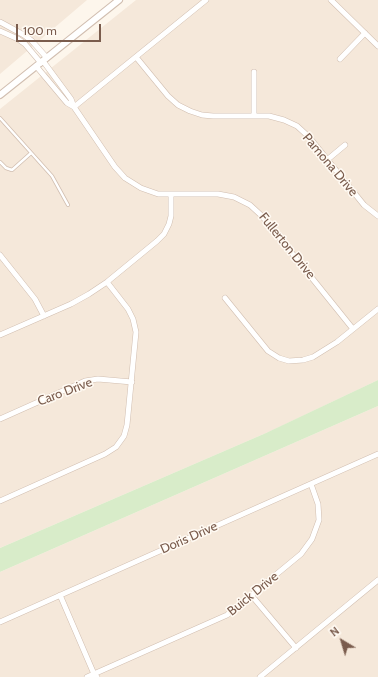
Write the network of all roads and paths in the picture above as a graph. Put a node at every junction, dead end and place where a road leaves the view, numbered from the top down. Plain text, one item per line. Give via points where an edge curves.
1 (119, 0) edge
2 (206, 0) edge
3 (331, 0) edge
4 (0, 22) edge
5 (0, 31) edge
6 (365, 33) junction
7 (378, 46) edge
8 (136, 57) junction
9 (340, 59) dead end
10 (42, 62) junction
11 (254, 72) dead end
12 (0, 95) edge
13 (74, 107) junction
14 (254, 116) junction
15 (0, 118) edge
16 (345, 145) dead end
17 (31, 153) junction
18 (327, 160) junction
19 (0, 162) edge
20 (171, 194) junction
21 (68, 205) dead end
22 (378, 216) edge
23 (0, 255) edge
24 (107, 282) junction
25 (225, 298) dead end
26 (378, 309) edge
27 (44, 316) junction
28 (353, 329) junction
29 (0, 335) edge
30 (132, 382) junction
31 (0, 419) edge
32 (378, 454) edge
33 (311, 484) junction
34 (0, 501) edge
35 (378, 580) edge
36 (60, 595) junction
37 (252, 596) junction
38 (0, 622) edge
39 (296, 648) junction
40 (96, 675) edge
41 (87, 677) edge
42 (260, 677) edge

1 - 10 street
2 - 8 street
3 - 6 street
4 - 10 street, Fullerton Drive via 32,41
5 - 10 street, Fullerton Drive via 25,44
6 - 7 street
6 - 9 street
8 - 13 street
8 - 14 street, Pamona Drive via 168,96 185,109 208,116
10 - 12 street
10 - 13 street, Fullerton Drive via 71,99
10 - 13 street, Fullerton Drive via 67,103
11 - 14 street
13 - 20 street, Fullerton Drive via 125,178 148,191
14 - 18 street, Pamona Drive via 273,116 294,125 309,137
15 - 17 lane
16 - 18 street
17 - 19 lane via 12,170
17 - 21 lane via 52,176
18 - 22 street, Pamona Drive via 362,203
20 - 24 street via 171,216 164,234
20 - 28 street, Fullerton Drive via 223,194 250,205 262,216
23 - 27 street via 35,299
24 - 27 street via 71,304
24 - 30 street via 128,309 135,327
25 - 28 street via 268,351 286,360 297,361 313,357
26 - 28 street
27 - 29 street
30 - 31 street, Caro Drive via 98,379 84,381
30 - 34 street via 126,430 116,447
32 - 33 street, Doris Drive
33 - 36 street, Doris Drive
33 - 37 street, Buick Drive via 319,509 319,520 312,539 301,554
35 - 39 street
36 - 38 street, Doris Drive
36 - 40 street
37 - 39 street
37 - 40 street, Buick Drive via 220,619
39 - 42 street
40 - 41 street, Buick Drive

